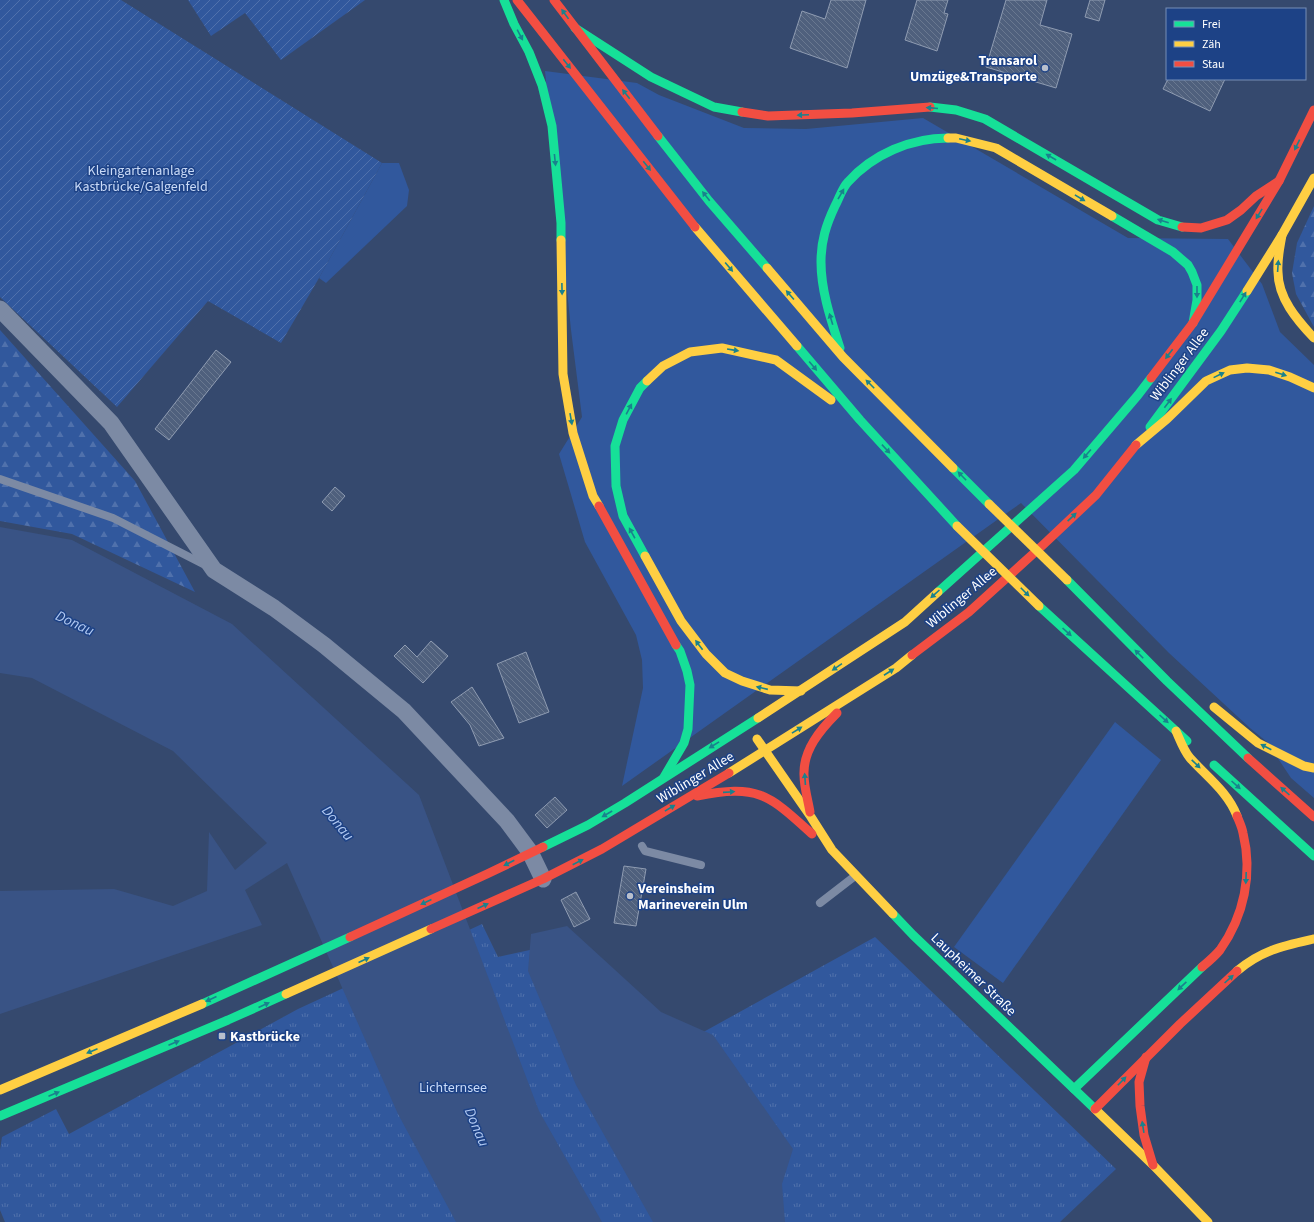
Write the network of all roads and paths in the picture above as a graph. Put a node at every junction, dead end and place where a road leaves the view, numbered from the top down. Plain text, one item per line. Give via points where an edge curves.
1 (504, 0) edge
2 (517, 0) edge
3 (554, 0) edge
4 (575, 28) junction
5 (1314, 110) edge
6 (1314, 178) edge
7 (1279, 181) junction
8 (1282, 235) junction
9 (0, 309) edge
10 (1193, 322) junction
11 (1314, 338) edge
12 (843, 357) junction
13 (1314, 388) edge
14 (860, 420) junction
15 (1136, 445) junction
16 (0, 479) edge
17 (214, 570) junction
18 (1167, 682) junction
19 (801, 691) junction
20 (856, 694) junction
21 (1195, 696) dead end
22 (1209, 703) dead end
23 (748, 725) junction
24 (1176, 731) junction
25 (1193, 746) dead end
26 (764, 751) junction
27 (1205, 757) dead end
28 (1314, 768) edge
29 (664, 777) junction
30 (690, 797) junction
31 (1314, 816) edge
32 (811, 817) junction
33 (642, 846) dead end
34 (832, 850) junction
35 (530, 852) junction
36 (1314, 856) edge
37 (701, 865) dead end
38 (855, 876) junction
39 (543, 879) junction
40 (820, 904) dead end
41 (1314, 939) edge
42 (1147, 1056) junction
43 (28, 1078) junction
44 (0, 1081) edge
45 (1074, 1089) junction
46 (0, 1090) edge
47 (1095, 1109) junction
48 (1, 1120) edge
49 (1153, 1165) junction
50 (1208, 1222) edge

1 -> 29 main road via 542,85 552,126 561,222 564,374 573,432 593,496 680,652 690,685 688,729 684,743
2 -> 14 main road via 688,219
4 -> 3 main road
7 -> 4 main road via 1227,220 1202,228 1181,227 1158,220 985,119 956,110 926,108 768,116 714,107 651,77
12 -> 4 main road via 709,201
5 -> 7 main road, Wiblinger Allee
6 - 8 main road, Wiblinger Allee
7 -> 10 main road, Wiblinger Allee
11 -> 8 main road via 1291,312 1281,291 1278,276
15 -> 8 main road, Wiblinger Allee via 1221,331
9 - 17 street via 110,423
12 -> 10 main road via 829,313 823,283 821,262 827,222 848,183 864,167 898,147 939,138 956,138 996,148 1173,252 1194,274 1198,288
10 -> 19 main road, Wiblinger Allee via 1138,395 1074,470 904,622
18 -> 12 main road, bridge
15 -> 13 main road via 1168,419 1206,381 1230,370 1269,370
19 -> 14 main road via 770,690 742,681 725,673 706,654 681,621 623,516 616,486 615,446 623,420 640,388 663,366 690,352 722,348 776,360
14 -> 24 main road, bridge via 957,526 1039,606
20 -> 15 main road, Wiblinger Allee via 896,668 969,612 1096,495
16 - 17 lane via 113,518
17 - 35 street via 274,608 324,645 404,711 507,821
18 - 21 main road
31 -> 18 main road
19 - 23 main road, Wiblinger Allee
26 -> 20 main road, Wiblinger Allee
32 -> 20 main road via 804,773 812,743 827,722
28 -> 22 main road via 1304,766 1258,743
23 - 26 main road, Laupheimer Straße
23 -> 29 main road, Wiblinger Allee
24 - 25 main road
24 -> 45 main road via 1189,757 1216,783 1234,808 1243,833 1245,894 1236,923 1219,951
26 - 30 main road, Wiblinger Allee
26 - 32 main road, Laupheimer Straße
27 -> 36 main road
29 -> 35 main road, Wiblinger Allee via 588,825
30 -> 34 main road via 744,791 762,795 779,805
39 -> 30 main road, Wiblinger Allee via 602,849
32 - 34 main road, Laupheimer Straße
33 - 37 lane via 645,851
34 - 38 main road, Laupheimer Straße
35 - 39 street
35 -> 43 main road, Wiblinger Allee via 317,952
38 - 40 lane
38 - 45 main road, Laupheimer Straße
48 -> 39 main road, Wiblinger Allee via 18,1109 329,976
42 -> 41 main road via 1246,964 1265,953
47 -> 42 main road
49 -> 42 main road via 1144,1135 1140,1106 1139,1082
43 - 44 main road
43 - 46 main road
45 - 47 main road, Laupheimer Straße
47 - 49 main road, Laupheimer Straße
49 - 50 main road, Laupheimer Straße

